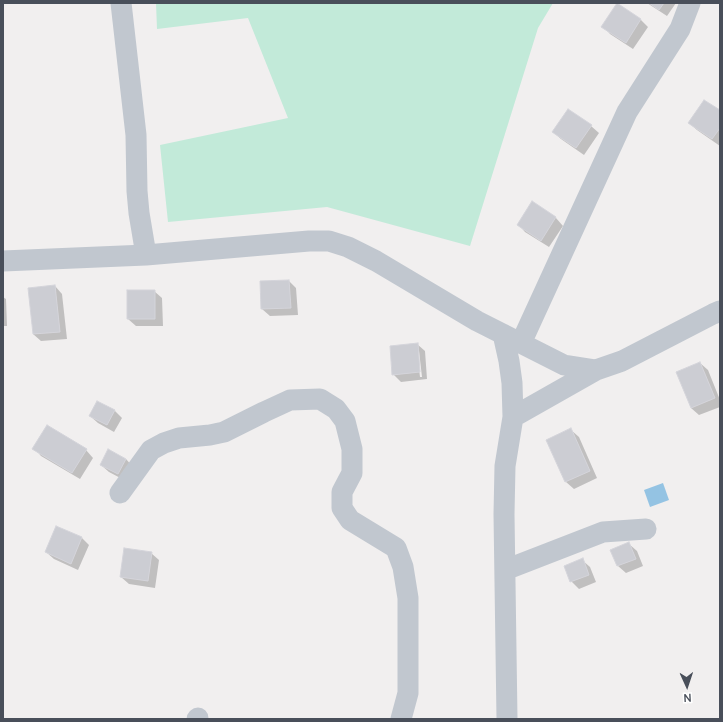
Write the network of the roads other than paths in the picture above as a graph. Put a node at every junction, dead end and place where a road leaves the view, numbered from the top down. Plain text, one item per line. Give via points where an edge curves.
1 (121, 3) edge
2 (690, 3) edge
3 (146, 254) junction
4 (3, 261) edge
5 (720, 311) edge
6 (502, 334) junction
7 (521, 343) junction
8 (596, 370) junction
9 (513, 417) junction
10 (120, 493) dead end
11 (646, 529) dead end
12 (505, 570) junction
13 (401, 719) edge
14 (508, 719) edge

1 - 3 street via 136,135 139,213
2 - 7 street via 680,29 627,112
3 - 4 street
3 - 6 street via 309,240 329,241 376,261
5 - 8 street via 622,361
6 - 7 street
6 - 9 street via 512,383
7 - 8 street via 564,365
8 - 9 street
9 - 12 street via 505,466
10 - 13 street via 152,450 164,442 224,432 290,400 320,399 336,409 345,421 352,449 352,473 342,492 342,508 350,520 396,548 403,567 408,598 408,693
11 - 12 street via 603,532
12 - 14 street

